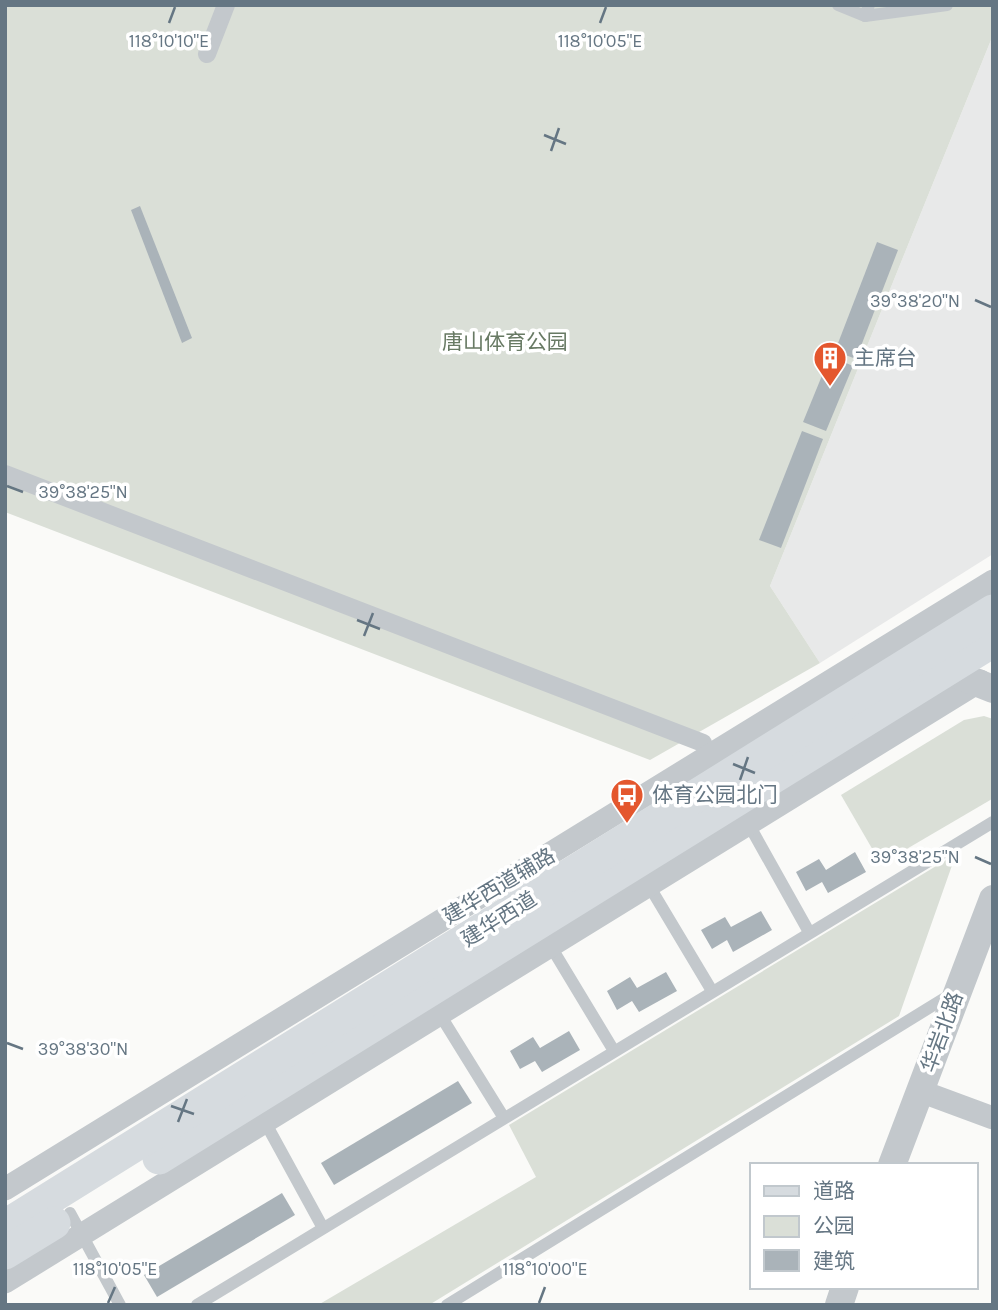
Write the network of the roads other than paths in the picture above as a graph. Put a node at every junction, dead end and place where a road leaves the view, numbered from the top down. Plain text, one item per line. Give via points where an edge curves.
1 (226, 5) edge
2 (838, 5) edge
3 (947, 5) edge
4 (867, 10) edge
5 (207, 54) dead end
6 (5, 474) edge
7 (993, 581) edge
8 (993, 611) edge
9 (993, 641) edge
10 (945, 670) junction
11 (988, 682) edge
12 (703, 743) dead end
13 (993, 822) edge
14 (748, 823) junction
15 (648, 884) junction
16 (993, 900) edge
17 (809, 932) junction
18 (550, 945) junction
19 (712, 991) junction
20 (956, 991) junction
21 (439, 1013) junction
22 (614, 1051) junction
23 (920, 1091) junction
24 (504, 1118) junction
25 (993, 1118) edge
26 (265, 1122) junction
27 (893, 1163) edge
28 (5, 1189) edge
29 (76, 1224) junction
30 (5, 1226) edge
31 (323, 1228) junction
32 (5, 1253) edge
33 (5, 1282) edge
34 (120, 1305) edge
35 (197, 1305) edge
36 (447, 1305) edge

1 - 5 street
2 - 4 lane
3 - 4 lane
6 - 12 street
7 - 28 street, 建华西道辅路
8 - 30 main road, 建华西道
9 - 10 main road, 建华西道
10 - 11 street
10 - 29 main road, 建华西道
11 - 14 street
13 - 17 lane
14 - 15 street
14 - 17 lane
15 - 18 street
15 - 19 lane
16 - 20 street, 华岩北路
17 - 19 lane
18 - 21 street
18 - 22 lane
19 - 22 lane
20 - 23 street, 华岩北路
20 - 36 lane
21 - 24 lane
21 - 26 street
22 - 24 lane
23 - 25 street
23 - 27 street, 华岩北路
24 - 31 lane
26 - 29 street
26 - 31 lane
29 - 32 main road, 建华西道
29 - 33 street
29 - 34 lane
31 - 35 lane

